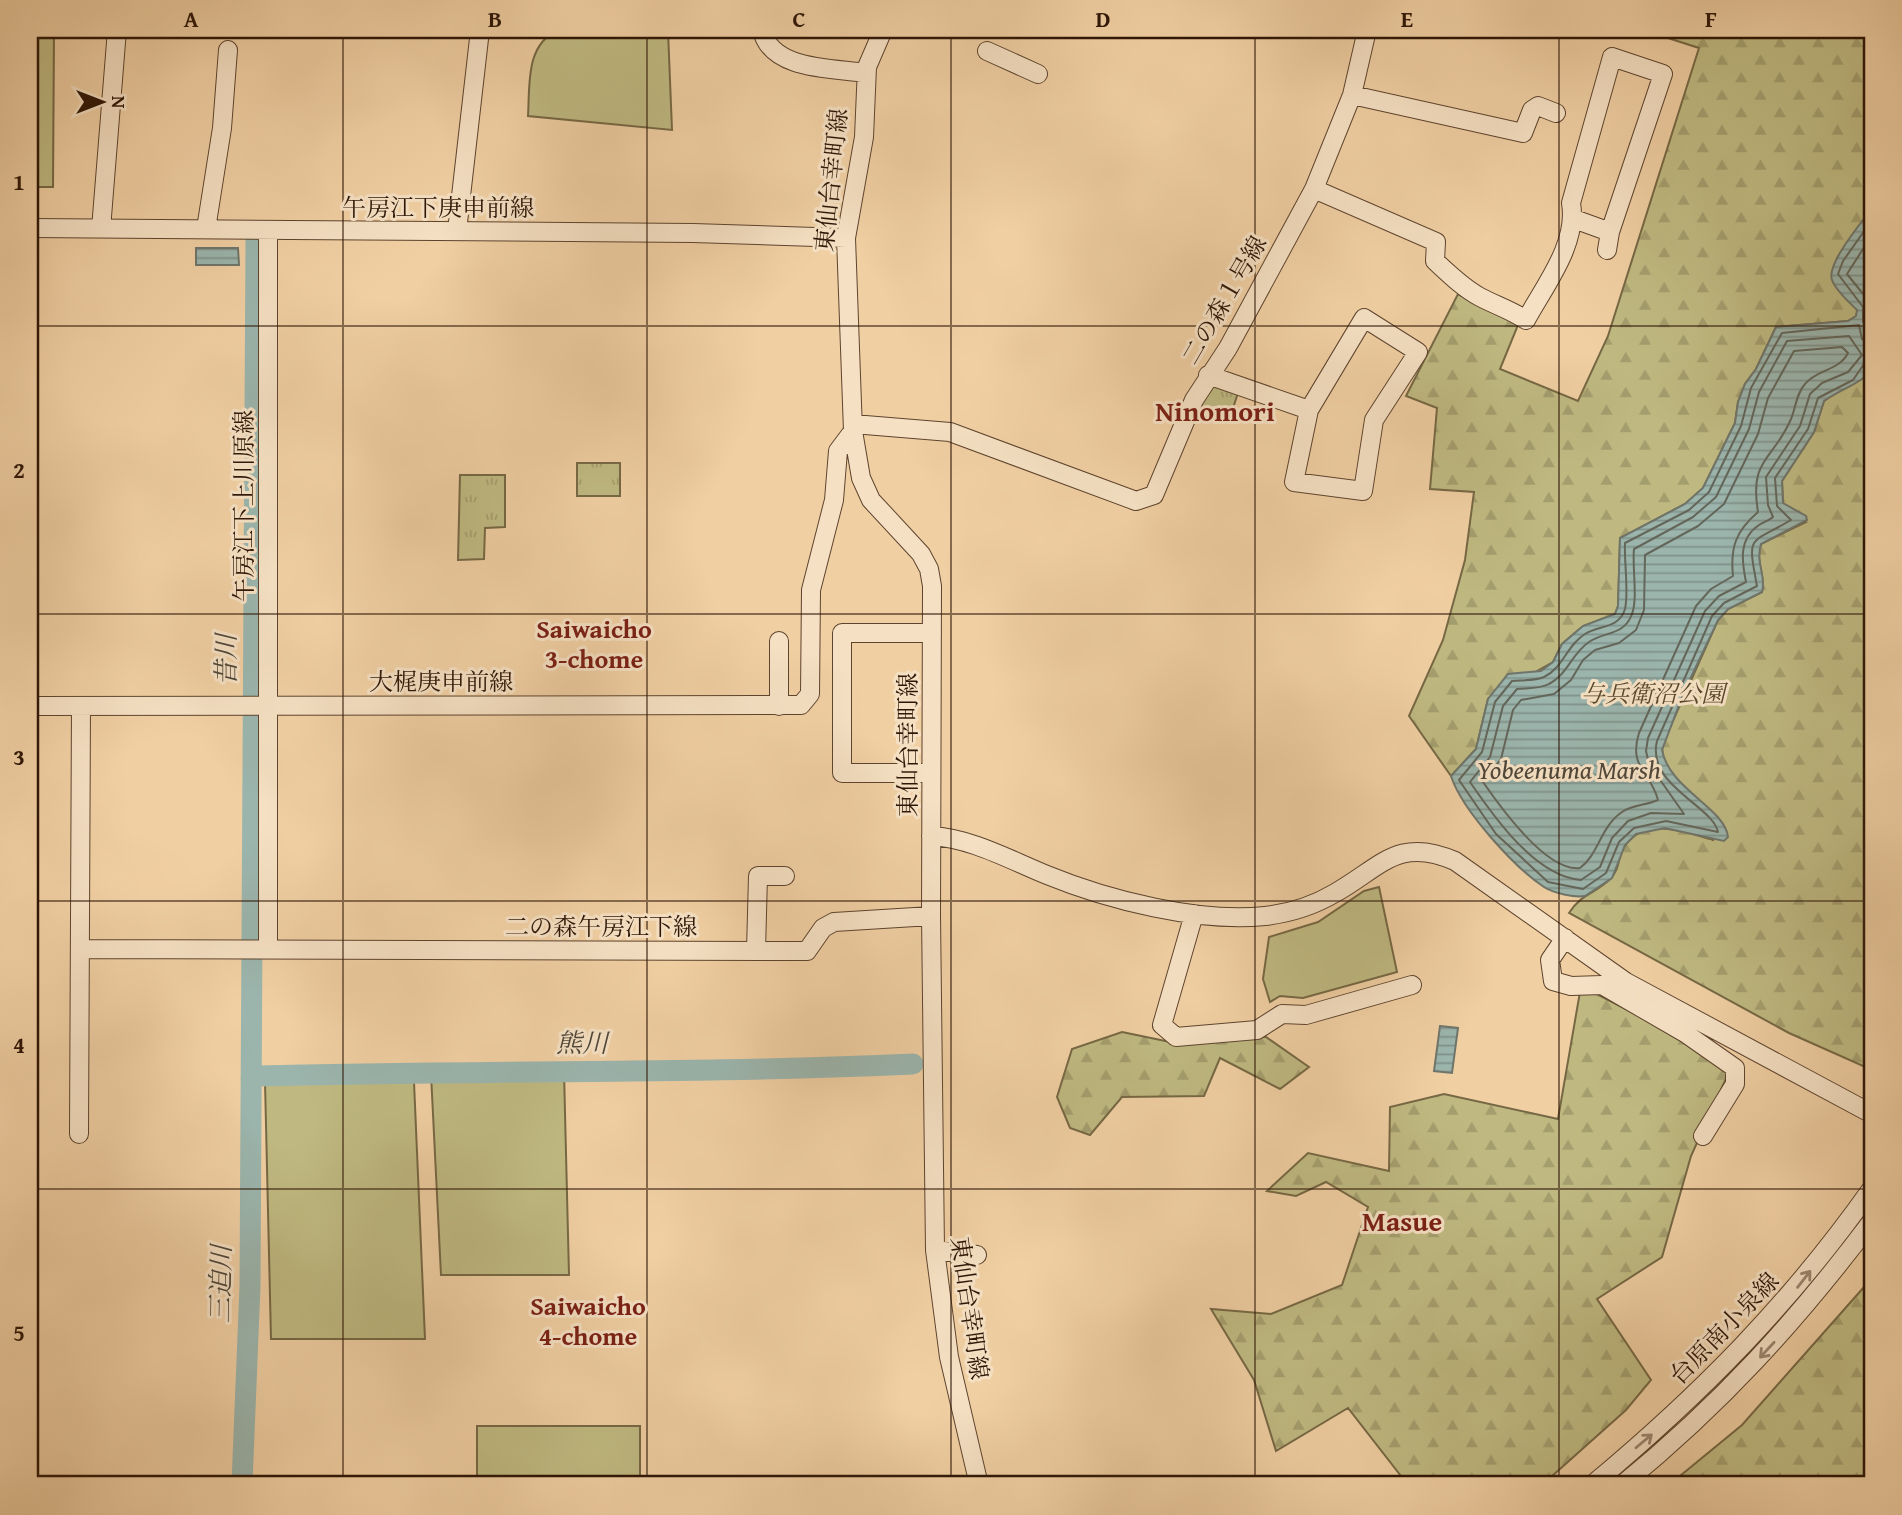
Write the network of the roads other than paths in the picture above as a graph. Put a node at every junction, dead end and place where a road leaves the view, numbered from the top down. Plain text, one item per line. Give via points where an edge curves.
1 (117, 30) edge
2 (480, 30) edge
3 (762, 30) edge
4 (883, 30) edge
5 (1367, 30) edge
6 (228, 50) dead end
7 (987, 51) dead end
8 (866, 73) junction
9 (1038, 74) dead end
10 (1352, 95) junction
11 (1556, 113) dead end
12 (1314, 189) junction
13 (1574, 219) junction
14 (30, 228) edge
15 (101, 229) junction
16 (206, 229) junction
17 (268, 230) junction
18 (457, 231) junction
19 (1610, 232) junction
20 (846, 238) junction
21 (1607, 250) dead end
22 (1208, 375) junction
23 (1308, 410) junction
24 (853, 428) junction
25 (932, 633) junction
26 (779, 641) dead end
27 (258, 705) junction
28 (30, 706) edge
29 (81, 706) junction
30 (779, 706) junction
31 (931, 774) junction
32 (931, 836) junction
33 (785, 876) dead end
34 (1194, 914) junction
35 (931, 916) junction
36 (1565, 938) junction
37 (80, 949) junction
38 (257, 949) junction
39 (756, 951) junction
40 (1412, 985) dead end
41 (1872, 1114) edge
42 (79, 1134) dead end
43 (1703, 1136) dead end
44 (1872, 1188) edge
45 (1872, 1221) edge
46 (936, 1250) junction
47 (977, 1255) dead end
48 (979, 1485) edge
49 (1592, 1485) edge
50 (1622, 1485) edge

1 - 15 street
2 - 18 street
3 - 8 street via 769,46 796,62
4 - 8 street, 東仙台幸町線
5 - 10 street, 二の森１号線
6 - 16 street via 222,128
7 - 9 street
8 - 20 street, 東仙台幸町線 via 864,137
10 - 11 street via 1523,133 1538,106
10 - 12 street, 二の森１号線
12 - 13 street via 1436,242 1435,261 1453,278 1479,297 1526,320 1554,274
12 - 22 street, 二の森１号線 via 1228,348
13 - 19 street
13 - 19 street via 1571,203 1612,57 1666,67
14 - 15 street, 午房江下庚申前線
15 - 16 street, 午房江下庚申前線
16 - 17 street, 午房江下庚申前線
17 - 18 street, 午房江下庚申前線
17 - 27 street, 午房江下上川原線
18 - 20 street, 午房江下庚申前線
19 - 21 street
20 - 24 street, 東仙台幸町線
22 - 23 street
22 - 24 street, 二の森１号線 via 1154,495 1136,501 950,432
23 - 23 street via 1364,318 1418,352 1374,420 1363,491 1294,482
24 - 25 street, 東仙台幸町線 via 861,478 872,500 929,569
24 - 30 street, 大梶庚申前線 via 838,451 835,500 811,590 810,694 801,705
25 - 31 street, 東仙台幸町線
25 - 31 street via 842,632 842,773
26 - 30 street
27 - 29 street, 大梶庚申前線
27 - 30 street, 大梶庚申前線
27 - 38 street, 午房江下上川原線
28 - 29 street, 大梶庚申前線
29 - 37 street
31 - 32 street, 東仙台幸町線
32 - 34 street via 959,839 1074,886
32 - 35 street, 東仙台幸町線
33 - 39 street via 758,876
34 - 36 street via 1223,919 1304,909 1384,858 1406,851 1427,852 1455,861
34 - 40 street via 1162,1025 1176,1037 1257,1030 1282,1014 1306,1016
35 - 39 street, 二の森午房江下線 via 835,922 823,928 807,951
35 - 46 street, 東仙台幸町線
36 - 41 street via 1626,982
36 - 43 street via 1550,960 1553,981 1571,986 1602,985 1685,1032 1735,1068 1735,1084
37 - 38 street, 二の森午房江下線
37 - 42 street
38 - 39 street, 二の森午房江下線
49 -> 44 street, 台原南小泉線 via 1737,1355 1799,1286
45 -> 50 street via 1783,1334 1718,1402
46 - 47 street
46 - 48 street, 東仙台幸町線 via 949,1357

